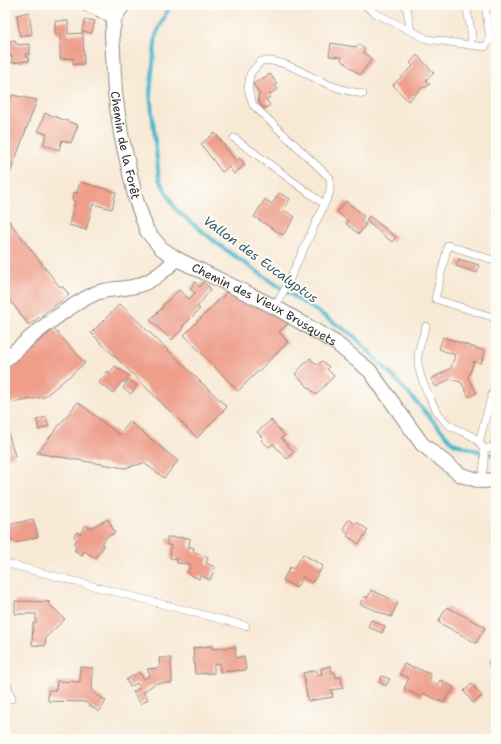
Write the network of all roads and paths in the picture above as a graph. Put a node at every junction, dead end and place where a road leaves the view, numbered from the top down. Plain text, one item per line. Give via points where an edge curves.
1 (90, 5) edge
2 (123, 5) edge
3 (364, 5) edge
4 (406, 5) edge
5 (466, 5) edge
6 (485, 5) edge
7 (115, 17) junction
8 (411, 31) junction
9 (470, 46) junction
10 (363, 94) dead end
11 (234, 138) dead end
12 (324, 204) junction
13 (177, 260) junction
14 (496, 262) edge
15 (278, 301) junction
16 (496, 318) edge
17 (426, 326) dead end
18 (5, 360) edge
19 (492, 394) dead end
20 (496, 438) edge
21 (479, 442) junction
22 (483, 449) junction
23 (496, 480) edge
24 (481, 481) junction
25 (5, 563) edge
26 (246, 626) dead end
27 (5, 678) edge
28 (12, 699) dead end

1 - 7 street
2 - 7 street, Chemin de la Forêt
3 - 8 lane
4 - 8 lane
5 - 9 lane via 472,36
6 - 9 lane via 490,40 485,47
7 - 13 street, Chemin de la Forêt via 112,33 115,93 121,134 136,200 147,231 161,248
8 - 9 lane via 427,39
10 - 12 lane via 332,86 284,63 272,60 261,61 250,74 248,89 254,105 330,178 330,192
11 - 12 lane
12 - 15 lane
13 - 15 street, Chemin des Vieux Brusquets
13 - 18 street, Chemin des Vieux Brusquets via 139,285 98,292 78,302 28,338
14 - 16 lane via 448,245 435,299
15 - 24 street, Chemin des Vieux Brusquets via 370,371 422,444 461,475
17 - 21 lane via 417,357 423,383 438,414 449,425
19 - 21 lane
20 - 22 lane via 493,447
21 - 22 lane
22 - 24 lane via 484,470
23 - 24 street, Chemin des Vieux Brusquets
25 - 26 lane
27 - 28 lane

